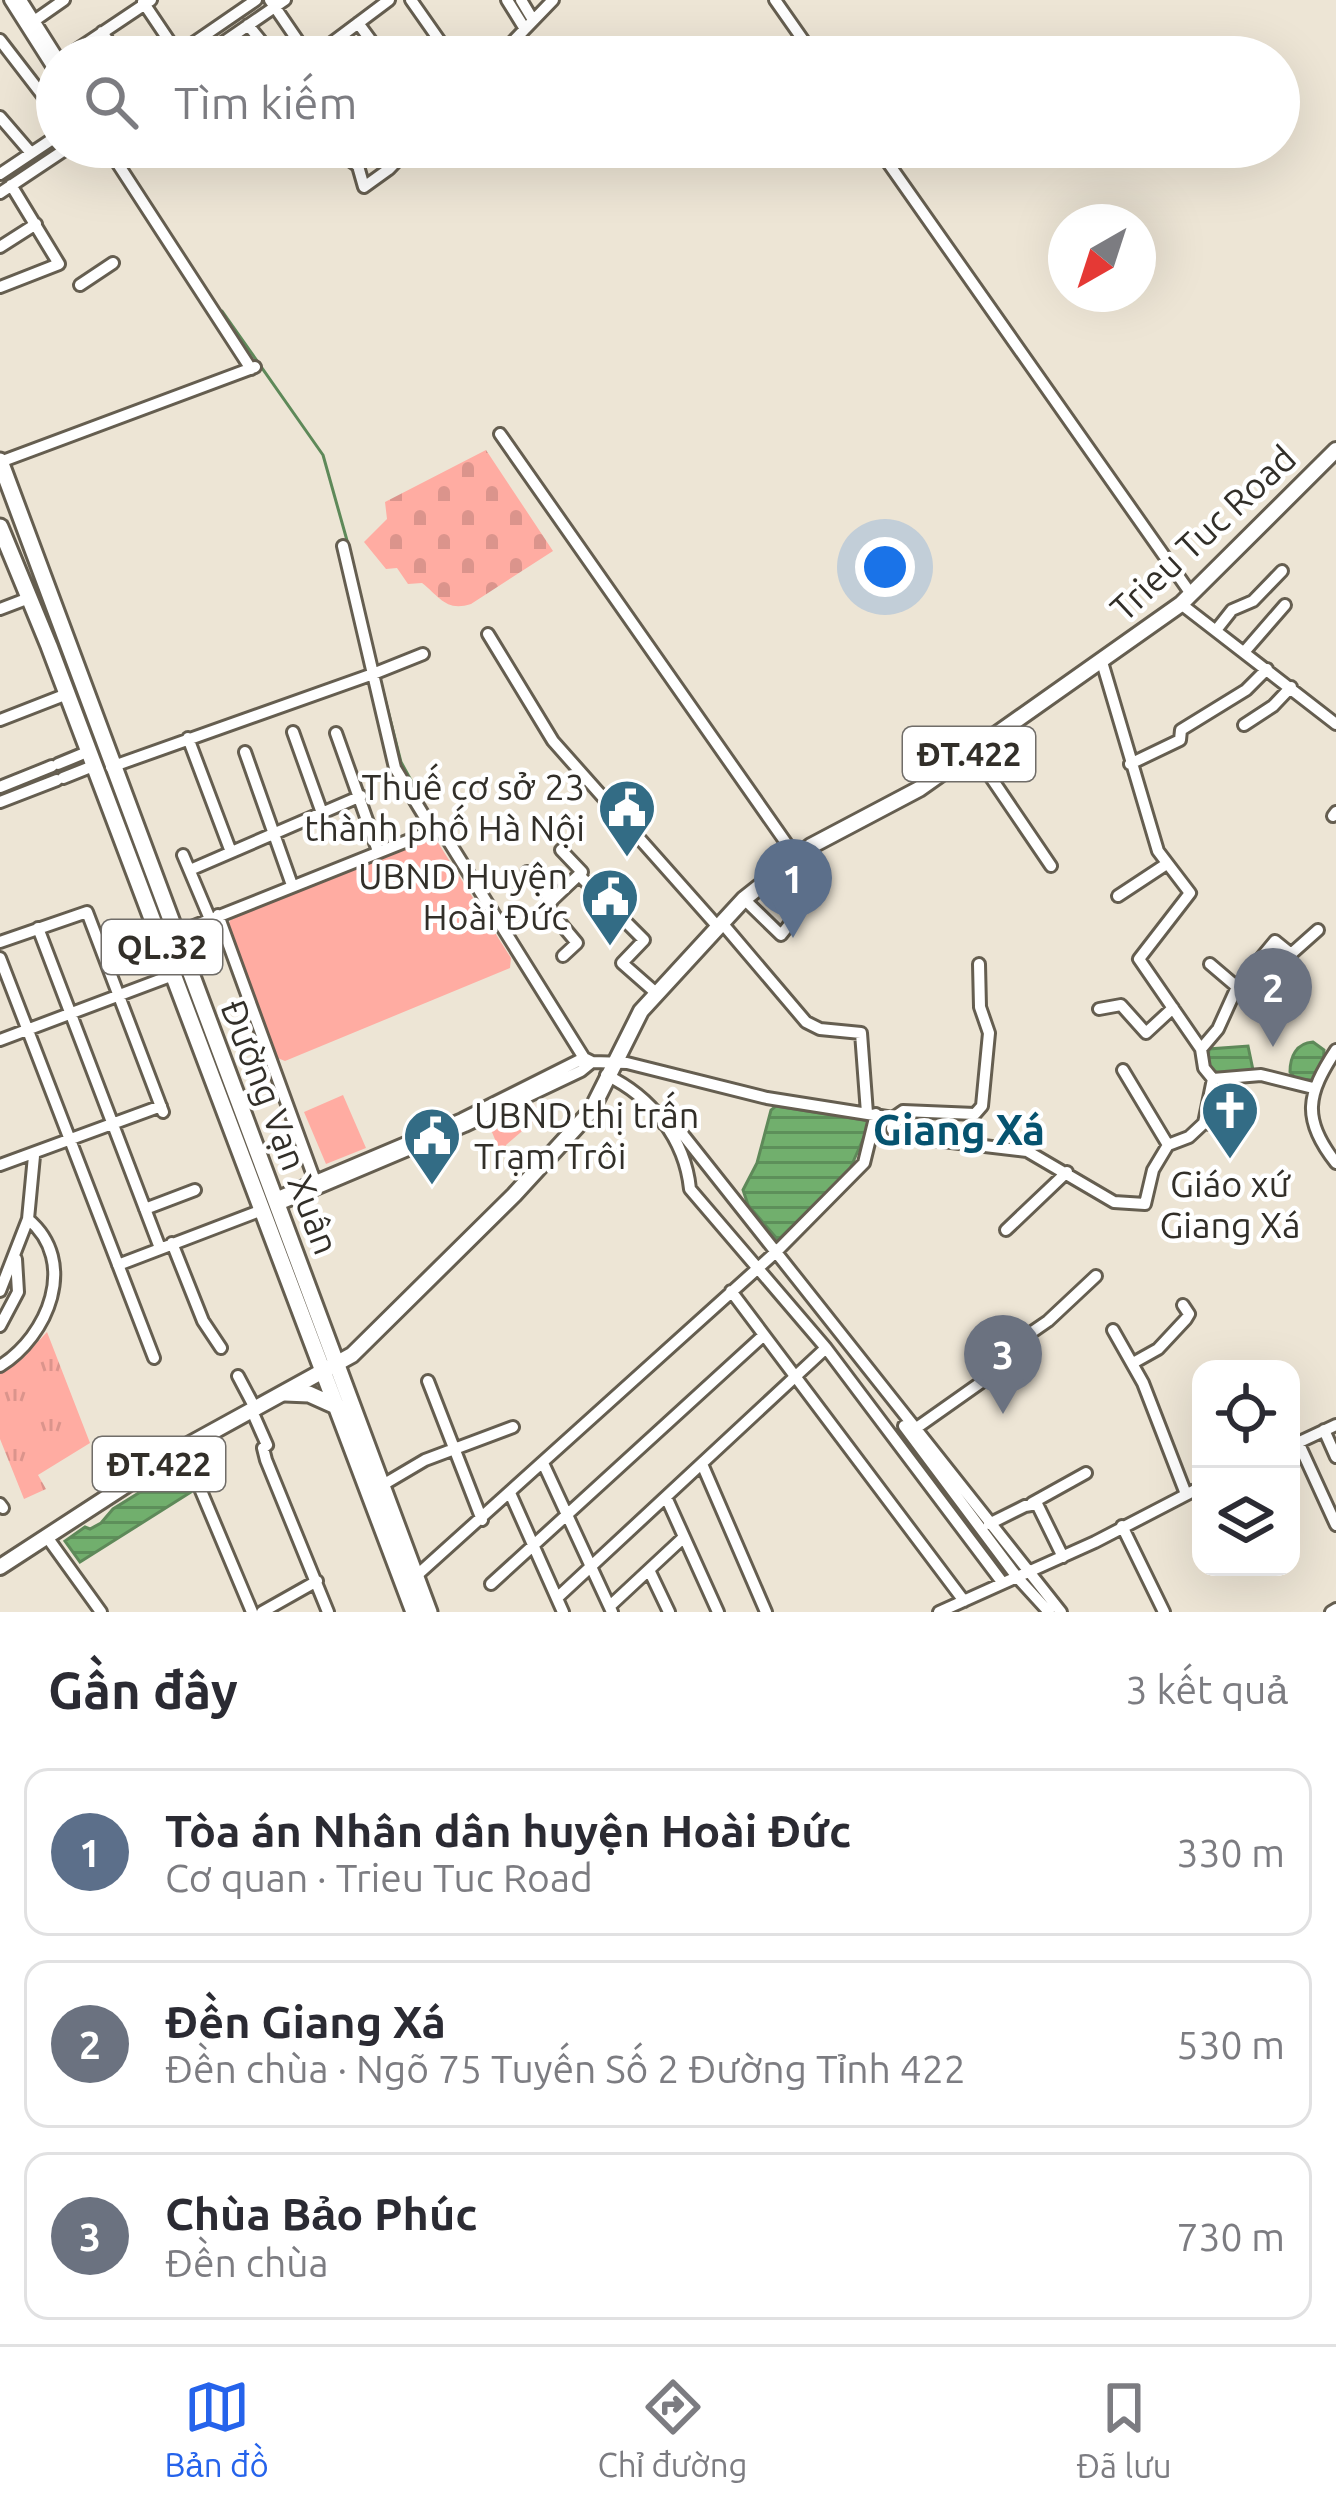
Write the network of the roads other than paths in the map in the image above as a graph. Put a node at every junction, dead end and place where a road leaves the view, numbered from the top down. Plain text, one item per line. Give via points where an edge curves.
1 (10, 0) edge
2 (20, 0) edge
3 (64, 0) edge
4 (256, 0) edge
5 (388, 0) edge
6 (411, 0) edge
7 (507, 0) edge
8 (520, 0) edge
9 (553, 0) edge
10 (775, 0) edge
11 (146, 1) edge
12 (276, 2) edge
13 (34, 21) junction
14 (358, 23) junction
15 (248, 25) junction
16 (529, 25) junction
17 (102, 32) junction
18 (44, 36) edge
19 (96, 36) edge
20 (105, 36) edge
21 (165, 36) edge
22 (204, 36) edge
23 (232, 36) edge
24 (257, 36) edge
25 (298, 36) edge
26 (340, 36) edge
27 (368, 36) edge
28 (436, 36) edge
29 (518, 36) edge
30 (800, 36) edge
31 (0, 40) edge
32 (36, 41) edge
33 (36, 87) edge
34 (0, 117) edge
35 (36, 150) edge
36 (31, 153) junction
37 (2, 168) edge
38 (37, 168) edge
39 (120, 168) edge
40 (359, 168) edge
41 (891, 168) edge
42 (389, 169) edge
43 (5, 189) edge
44 (36, 224) junction
45 (0, 247) edge
46 (113, 263) dead end
47 (80, 285) dead end
48 (0, 287) edge
49 (500, 434) dead end
50 (1336, 450) edge
51 (0, 461) edge
52 (0, 527) edge
53 (343, 546) dead end
54 (1282, 572) dead end
55 (29, 598) junction
56 (1186, 599) junction
57 (1285, 605) dead end
58 (0, 609) edge
59 (1216, 629) junction
60 (488, 634) dead end
61 (1245, 651) junction
62 (423, 654) dead end
63 (1102, 662) junction
64 (1268, 669) junction
65 (373, 674) junction
66 (1291, 687) junction
67 (68, 694) junction
68 (0, 720) edge
69 (1336, 724) edge
70 (1244, 725) dead end
71 (293, 732) dead end
72 (336, 733) dead end
73 (188, 738) junction
74 (973, 751) junction
75 (245, 752) dead end
76 (90, 759) junction
77 (1130, 764) junction
78 (111, 767) junction
79 (0, 787) edge
80 (361, 796) junction
81 (0, 802) edge
82 (322, 813) junction
83 (432, 829) junction
84 (273, 834) junction
85 (378, 850) junction
86 (561, 850) dead end
87 (231, 852) junction
88 (183, 855) dead end
89 (796, 857) junction
90 (1051, 866) dead end
91 (1165, 866) junction
92 (190, 870) junction
93 (527, 872) dead end
94 (579, 874) junction
95 (292, 885) junction
96 (1118, 896) dead end
97 (744, 899) junction
98 (552, 901) junction
99 (214, 917) junction
100 (794, 920) dead end
101 (720, 925) junction
102 (38, 928) junction
103 (1318, 930) dead end
104 (174, 934) junction
105 (0, 942) edge
106 (563, 956) dead end
107 (0, 958) edge
108 (622, 963) junction
109 (979, 964) dead end
110 (1210, 964) dead end
111 (172, 975) junction
112 (610, 975) dead end
113 (1237, 988) junction
114 (655, 992) junction
115 (120, 994) junction
116 (1173, 1008) junction
117 (1099, 1009) dead end
118 (69, 1013) junction
119 (27, 1029) junction
120 (0, 1040) edge
121 (1201, 1049) junction
122 (1336, 1050) edge
123 (588, 1060) junction
124 (609, 1068) junction
125 (1124, 1070) dead end
126 (218, 1073) junction
127 (1213, 1079) junction
128 (1313, 1088) junction
129 (872, 1114) junction
130 (893, 1118) junction
131 (1204, 1123) junction
132 (664, 1124) junction
133 (111, 1126) junction
134 (1242, 1130) dead end
135 (70, 1141) junction
136 (1168, 1145) junction
137 (699, 1153) junction
138 (34, 1156) junction
139 (1336, 1163) edge
140 (687, 1164) junction
141 (0, 1166) edge
142 (1067, 1172) junction
143 (315, 1181) junction
144 (195, 1190) dead end
145 (272, 1204) junction
146 (145, 1209) junction
147 (28, 1219) junction
148 (1006, 1229) dead end
149 (166, 1245) junction
150 (777, 1251) junction
151 (15, 1256) junction
152 (118, 1265) junction
153 (760, 1267) junction
154 (1096, 1276) dead end
155 (0, 1291) edge
156 (731, 1291) junction
157 (1183, 1305) dead end
158 (0, 1326) edge
159 (1113, 1330) dead end
160 (764, 1335) junction
161 (220, 1348) dead end
162 (826, 1348) junction
163 (154, 1358) dead end
164 (1133, 1364) junction
165 (330, 1365) junction
166 (0, 1366) edge
167 (238, 1376) dead end
168 (794, 1376) junction
169 (428, 1381) dead end
170 (285, 1393) junction
171 (338, 1407) junction
172 (254, 1410) junction
173 (900, 1420) dead end
174 (512, 1427) dead end
175 (1330, 1427) edge
176 (915, 1429) junction
177 (1300, 1441) edge
178 (183, 1448) junction
179 (453, 1449) junction
180 (1300, 1456) edge
181 (1336, 1457) edge
182 (543, 1463) junction
183 (702, 1464) junction
184 (1086, 1473) dead end
185 (381, 1486) junction
186 (1192, 1491) edge
187 (510, 1493) junction
188 (1186, 1494) junction
189 (666, 1498) junction
190 (1032, 1503) junction
191 (568, 1514) junction
192 (482, 1520) junction
193 (989, 1524) junction
194 (1336, 1525) edge
195 (1122, 1526) junction
196 (47, 1537) junction
197 (682, 1538) junction
198 (533, 1546) junction
199 (1063, 1557) junction
200 (593, 1565) junction
201 (0, 1567) edge
202 (650, 1570) junction
203 (1022, 1575) junction
204 (415, 1577) junction
205 (316, 1581) junction
206 (1002, 1582) junction
207 (490, 1584) dead end
208 (557, 1598) junction
209 (964, 1601) junction
210 (611, 1609) edge
211 (101, 1612) edge
212 (252, 1612) edge
213 (262, 1612) edge
214 (328, 1612) edge
215 (414, 1612) edge
216 (429, 1612) edge
217 (563, 1612) edge
218 (669, 1612) edge
219 (718, 1612) edge
220 (766, 1612) edge
221 (939, 1612) edge
222 (1049, 1612) edge
223 (1061, 1612) edge
224 (1164, 1612) edge

1 - 32 street
2 - 13 street
3 - 13 street
4 - 22 street
5 - 14 street
6 - 28 street
7 - 16 street
8 - 16 street
9 - 16 street
10 - 30 street
11 - 17 street
11 - 21 street
12 - 15 street
12 - 25 street
13 - 18 street
14 - 26 street
14 - 27 street
15 - 23 street
15 - 24 street
16 - 29 street
17 - 19 street
17 - 20 street
31 - 33 street
34 - 36 street
35 - 36 street
36 - 37 street
38 - 43 street
39 - 51 street via 253,368
40 - 42 street via 364,187
41 - 56 street
43 - 44 street
44 - 45 street
44 - 48 street via 62,263
46 - 47 street
49 - 89 street
50 - 56 main road, Trieu Tuc Road / ĐT.422
51 - 78 highway, Đường Vạn Xuân / QL.32
52 - 55 highway, Đường Vạn Xuân / QL.32
53 - 65 street
54 - 59 street
55 - 58 street
55 - 67 highway, Đường Vạn Xuân / QL.32
56 - 59 street
56 - 63 main road, Trieu Tuc Road / ĐT.422
57 - 61 street
59 - 61 street
60 - 101 street via 553,741
61 - 64 street
62 - 65 street
63 - 74 main road, Trieu Tuc Road / ĐT.422
63 - 77 street
64 - 66 street
64 - 77 street via 1181,730 1180,740
65 - 73 street
65 - 83 street via 393,763
66 - 69 street
66 - 70 street
67 - 68 street
67 - 76 highway, Đường Vạn Xuân / QL.32
71 - 82 street
72 - 80 street
73 - 78 street
73 - 87 street
74 - 89 main road, Trieu Tuc Road / ĐT.422
74 - 90 street
75 - 84 street
76 - 79 street
76 - 81 street
76 - 111 highway, Đường Vạn Xuân / QL.32
77 - 91 street
78 - 104 highway, Đường Vạn Xuân / QL.32
80 - 82 street
80 - 85 street
82 - 84 street
83 - 85 street
83 - 123 street via 446,837
84 - 87 street
84 - 95 street
85 - 95 street
86 - 94 street
87 - 92 street
88 - 92 street
89 - 97 main road, Trieu Tuc Road / ĐT.422
91 - 96 street
91 - 116 street via 1190,893 1139,959
92 - 99 street
93 - 98 street
94 - 98 street
94 - 108 street via 644,940
95 - 99 street
97 - 100 street via 781,934
97 - 101 main road, Trieu Tuc Road / ĐT.422
98 - 106 street via 546,906 577,943
99 - 104 street
99 - 143 street
101 - 114 main road, Trieu Tuc Road / ĐT.422
101 - 129 street via 806,1022 861,1034
102 - 105 street
102 - 115 street via 88,912
102 - 118 street
103 - 113 street via 1291,954 1275,940
104 - 126 highway, Đường Vạn Xuân / QL.32
107 - 119 street
108 - 112 street
108 - 114 street
109 - 130 street via 989,1033 982,1106 975,1114 903,1111
110 - 113 street
111 - 115 street
111 - 126 highway, Đường Vạn Xuân / QL.32
113 - 121 street
114 - 124 main road, Trieu Tuc Road / ĐT.422
115 - 118 street
115 - 133 street via 162,1109
116 - 117 street via 1146,1033 1121,1006
116 - 121 street
118 - 119 street
118 - 133 street
119 - 120 street
119 - 135 street
121 - 127 street
122 - 128 street
123 - 124 street
123 - 143 street
123 - 145 street via 465,1126
124 - 129 street
124 - 132 street
124 - 165 main road, ĐT.422 via 590,1111 514,1195 357,1350
125 - 136 street
126 - 145 highway, Đường Vạn Xuân / QL.32
127 - 128 street via 1261,1075
127 - 131 street
128 - 139 street via 1309,1107
129 - 130 street
129 - 150 street via 864,1162
130 - 142 street via 900,1136 1027,1151
131 - 134 street
131 - 136 street
132 - 137 street via 675,1124
132 - 140 street
133 - 135 street
133 - 146 street
135 - 138 street
135 - 152 street
136 - 142 street via 1145,1204 1114,1202
137 - 140 street
137 - 150 street
138 - 141 street
138 - 147 street
140 - 153 street via 690,1190
142 - 148 street
143 - 145 street
144 - 146 street
145 - 149 street
145 - 165 highway, Đường Vạn Xuân / QL.32
146 - 149 street
147 - 151 street
147 - 166 street via 49,1248 52,1293 37,1332
149 - 152 street
149 - 161 street
150 - 153 street
150 - 176 street
151 - 155 street
151 - 158 street via 18,1292
152 - 163 street
153 - 156 street
153 - 162 street
154 - 176 street via 1006,1350 983,1381
156 - 160 street
156 - 182 street
157 - 164 street via 1186,1319
159 - 164 street
160 - 168 street
160 - 191 street
162 - 168 street
162 - 206 street
164 - 188 street
165 - 170 main road, ĐT.422
165 - 171 highway, Đường Vạn Xuân / QL.32
165 - 185 highway, Đường Vạn Xuân / QL.32
167 - 172 street
168 - 183 street
168 - 209 street
169 - 179 street
170 - 171 highway
170 - 172 main road, ĐT.422
171 - 215 highway, Đường Vạn Xuân / QL.32
172 - 178 main road, ĐT.422
172 - 205 street
173 - 203 street
174 - 179 street
175 - 177 street
175 - 181 street
176 - 193 street
178 - 196 main road, ĐT.422
178 - 212 street
179 - 185 street
179 - 192 street
180 - 194 street
182 - 187 street
182 - 191 street
183 - 189 street
183 - 220 street
184 - 190 street
185 - 204 highway, Đường Vạn Xuân / QL.32
186 - 188 street
187 - 192 street
187 - 198 street
188 - 195 street
189 - 197 street
189 - 200 street
190 - 193 street
190 - 199 street
191 - 198 street
191 - 200 street
192 - 204 street
193 - 203 street
195 - 199 street
195 - 224 street
196 - 201 main road, ĐT.422
196 - 211 street
197 - 202 street
197 - 219 street
198 - 207 street
198 - 208 street
199 - 203 street
200 - 208 street
200 - 210 street
202 - 210 street
202 - 218 street
203 - 206 street
203 - 222 street
203 - 223 street
204 - 216 highway, Đường Vạn Xuân / QL.32
205 - 213 street
205 - 214 street
206 - 209 street
208 - 217 street
209 - 221 street

